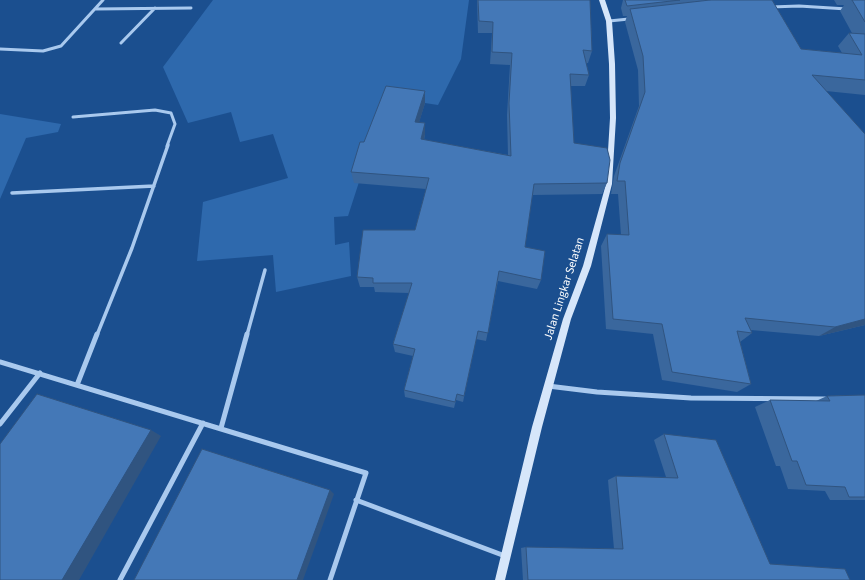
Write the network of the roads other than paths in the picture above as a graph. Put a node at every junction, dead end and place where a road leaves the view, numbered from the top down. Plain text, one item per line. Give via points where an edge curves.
1 (104, 0) edge
2 (602, 0) edge
3 (770, 7) edge
4 (155, 8) junction
5 (191, 8) dead end
6 (95, 9) junction
7 (850, 9) dead end
8 (632, 19) edge
9 (609, 21) junction
10 (121, 43) dead end
11 (0, 49) edge
12 (72, 117) dead end
13 (154, 186) junction
14 (12, 193) dead end
15 (265, 270) dead end
16 (0, 362) edge
17 (40, 373) junction
18 (78, 384) junction
19 (548, 386) junction
20 (835, 399) edge
21 (203, 423) junction
22 (0, 424) edge
23 (221, 428) junction
24 (356, 500) junction
25 (506, 556) junction
26 (120, 580) edge
27 (330, 580) edge
28 (500, 580) edge

1 - 6 street
2 - 9 street, Jalan Lingkar Selatan
3 - 7 street
4 - 5 street
4 - 6 street
4 - 10 street
6 - 11 street via 65,43 55,49
8 - 9 street
9 - 19 street, Jalan Lingkar Selatan via 613,118 608,184 587,266 567,319
12 - 13 street via 155,110 171,113 175,124
13 - 14 street
13 - 18 street
15 - 23 street
16 - 17 street
17 - 18 street
17 - 22 street
18 - 21 street
19 - 20 street via 691,398
19 - 25 street, Jalan Lingkar Selatan via 536,426
21 - 23 street
21 - 26 street
23 - 24 street via 366,473
24 - 25 street
24 - 27 street
25 - 28 street, Jalan Lingkar Selatan

